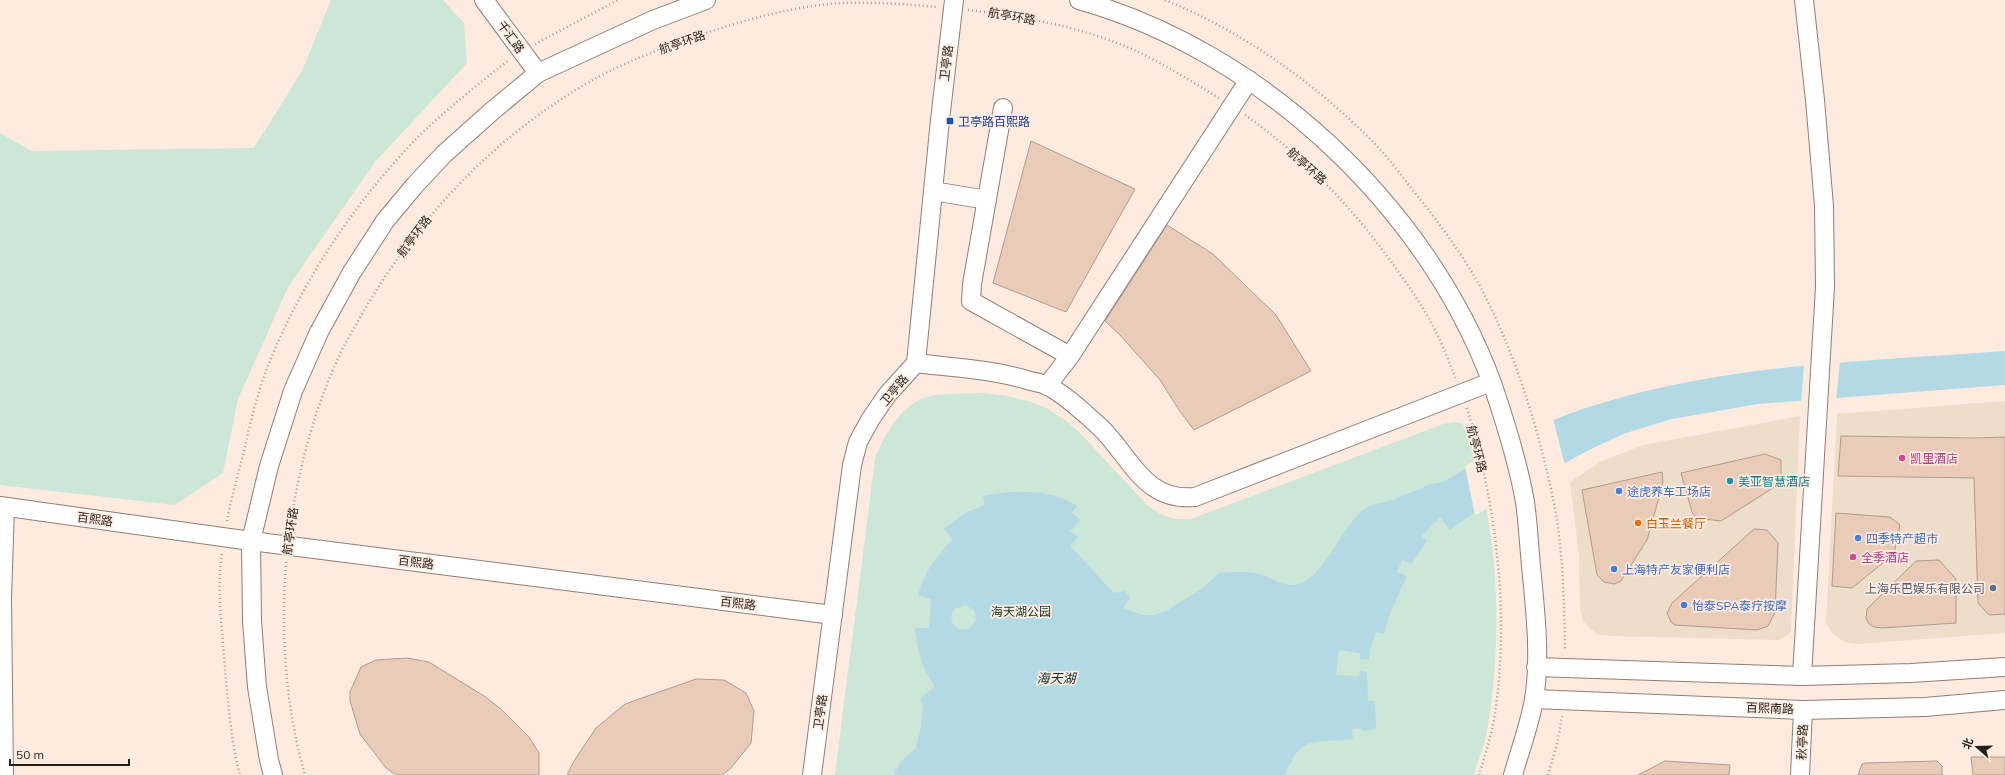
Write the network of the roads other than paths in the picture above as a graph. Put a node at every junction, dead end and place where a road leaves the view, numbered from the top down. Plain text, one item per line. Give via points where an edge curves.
1 (484, 0) edge
2 (706, 0) edge
3 (1079, 0) edge
4 (1804, 0) edge
5 (954, 4) edge
6 (538, 73) junction
7 (1249, 80) junction
8 (1003, 108) dead end
9 (934, 191) junction
10 (987, 200) junction
11 (1070, 356) junction
12 (916, 363) junction
13 (1491, 382) junction
14 (1047, 386) junction
15 (3, 506) edge
16 (251, 541) junction
17 (833, 615) junction
18 (1536, 667) junction
19 (2005, 667) edge
20 (1802, 676) junction
21 (1534, 699) junction
22 (2005, 700) edge
23 (1803, 710) junction
24 (4, 775) edge
25 (273, 775) edge
26 (812, 775) edge
27 (1514, 775) edge
28 (1800, 775) edge

1 - 6 street, 千汇路
2 - 6 street via 653,20
3 - 7 street via 1163,31
4 - 20 street via 1824,206 1825,286
5 - 9 street, 卫亭路
6 - 16 street via 444,154 415,185 385,221 352,272 319,332 293,391 269,466
7 - 11 street
7 - 13 street via 1327,144 1368,183 1410,233 1446,289
8 - 10 street
9 - 10 street
9 - 12 street, 卫亭路
10 - 11 street via 971,301
11 - 14 street
12 - 14 street via 1016,376
12 - 17 street, 卫亭路 via 887,395 858,442 852,465
13 - 14 street via 1195,497 1182,499 1168,496 1145,481 1102,429
13 - 18 street via 1507,431 1525,502 1535,610
15 - 16 street, 百熙路
15 - 24 street
16 - 17 street, 百熙路
16 - 25 street via 252,621 257,687
17 - 26 street, 卫亭路
18 - 20 street
18 - 21 street
19 - 20 street
21 - 23 street, 百熙南路
21 - 27 street
22 - 23 street, 百熙南路 via 1925,707
23 - 28 street, 秋亭路

